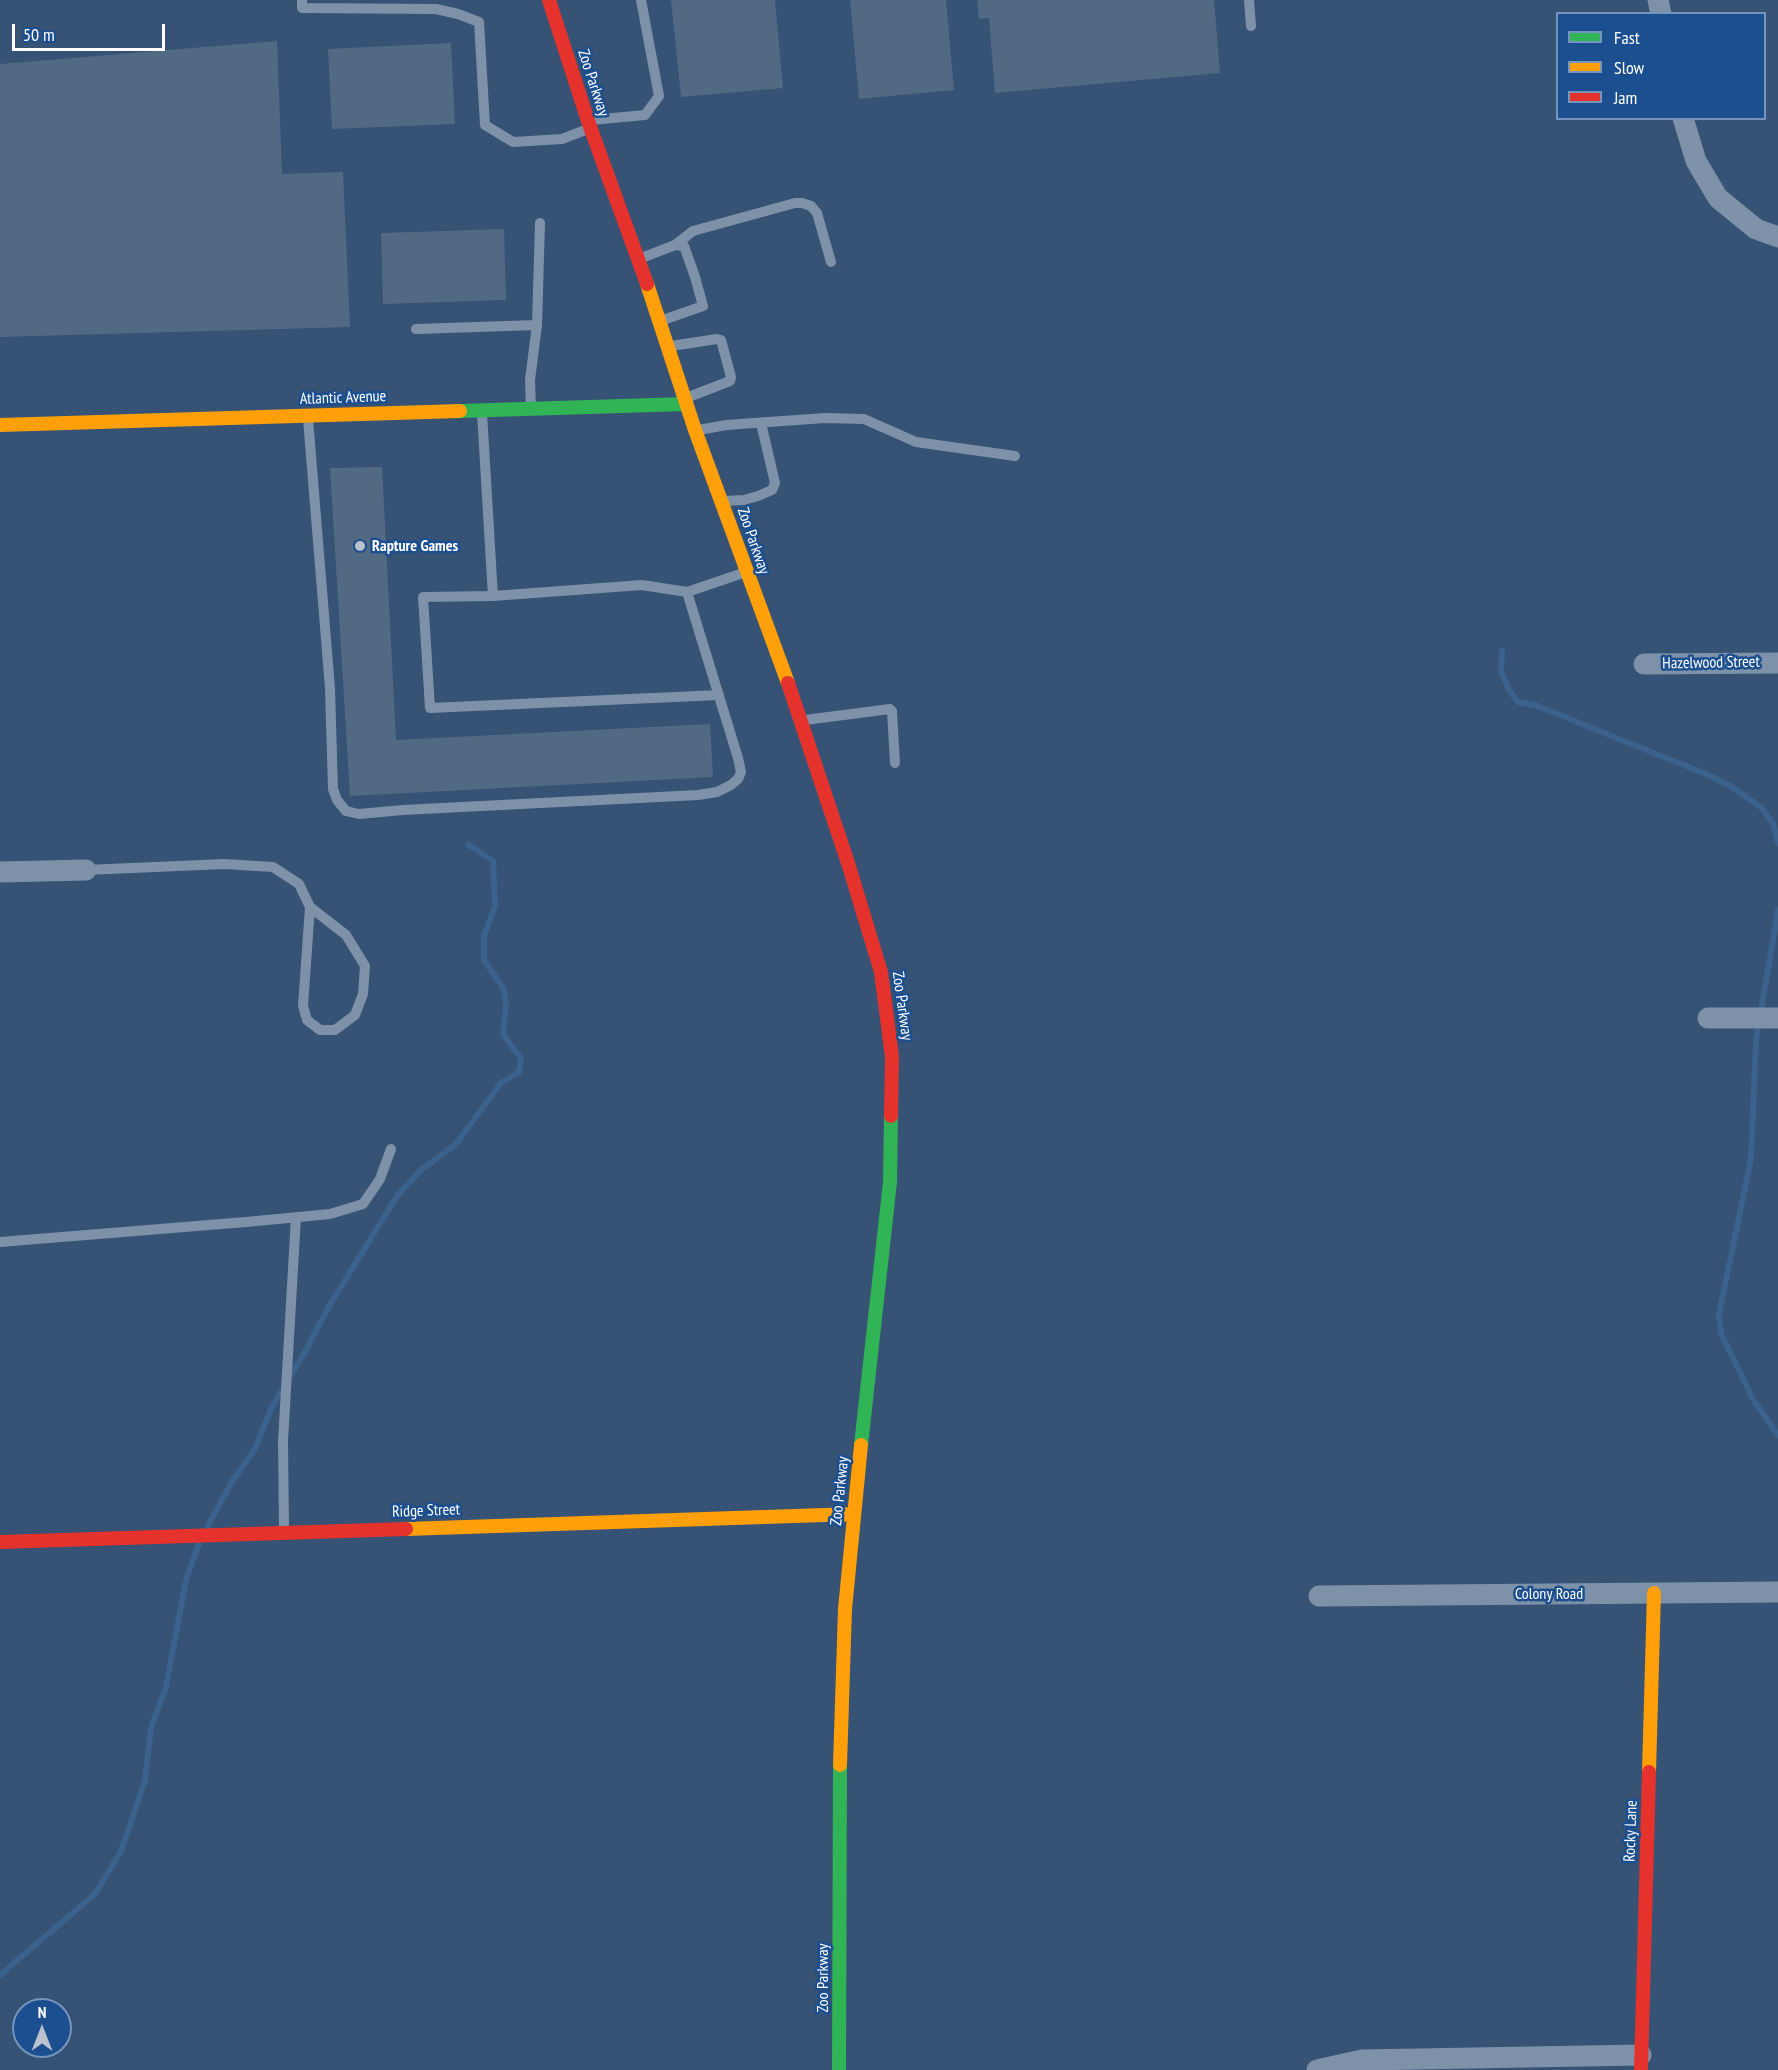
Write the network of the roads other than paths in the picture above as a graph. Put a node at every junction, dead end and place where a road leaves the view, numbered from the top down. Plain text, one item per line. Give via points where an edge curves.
1 (302, 0) edge
2 (549, 0) edge
3 (641, 0) edge
4 (1249, 0) edge
5 (1251, 26) dead end
6 (1684, 120) edge
7 (589, 124) junction
8 (540, 223) dead end
9 (1778, 237) edge
10 (675, 245) junction
11 (638, 259) junction
12 (831, 262) dead end
13 (660, 321) junction
14 (537, 325) junction
15 (416, 329) dead end
16 (668, 346) junction
17 (685, 401) junction
18 (532, 409) junction
19 (482, 410) junction
20 (308, 416) junction
21 (761, 423) junction
22 (0, 425) edge
23 (695, 430) junction
24 (1015, 456) dead end
25 (722, 501) junction
26 (746, 572) junction
27 (687, 592) junction
28 (493, 596) junction
29 (1778, 663) edge
30 (1644, 664) dead end
31 (719, 695) junction
32 (802, 721) junction
33 (895, 763) dead end
34 (86, 870) joint
35 (0, 872) edge
36 (310, 907) junction
37 (1708, 1018) dead end
38 (1778, 1018) edge
39 (391, 1149) dead end
40 (296, 1217) junction
41 (0, 1242) edge
42 (854, 1514) junction
43 (284, 1533) junction
44 (0, 1542) edge
45 (1778, 1592) edge
46 (1654, 1593) junction
47 (1319, 1596) dead end
48 (1641, 2062) edge
49 (839, 2070) edge
50 (1317, 2070) edge

1 - 7 lane via 302,8 436,9 479,22 485,125 513,142 562,139
2 - 7 main road, Zoo Parkway
3 - 7 lane via 658,96 645,115
4 - 5 lane
6 - 9 street via 1696,161 1718,198 1756,230
7 - 11 main road, Zoo Parkway
8 - 14 lane
10 - 11 lane
10 - 12 lane via 693,231 802,203 817,213
10 - 13 lane via 684,246 703,306
11 - 13 main road, Zoo Parkway
13 - 16 main road, Zoo Parkway
14 - 15 lane
14 - 18 lane via 530,380
16 - 17 main road, Zoo Parkway
16 - 17 lane via 721,340 730,381
17 - 18 main road, Atlantic Avenue
17 - 23 main road, Zoo Parkway
18 - 19 main road, Atlantic Avenue
19 - 20 main road, Atlantic Avenue
19 - 28 lane
20 - 22 main road, Atlantic Avenue
20 - 31 lane via 330,688 333,789 346,811 359,814 717,792 731,785 741,772
21 - 23 lane
21 - 24 lane via 864,419 916,442
21 - 25 lane via 775,483 772,490 744,500
23 - 25 main road, Zoo Parkway
25 - 26 main road, Zoo Parkway
26 - 27 lane
26 - 32 main road, Zoo Parkway
27 - 28 lane via 642,585
27 - 31 lane
28 - 31 lane via 423,597 430,708
29 - 30 street, Hazelwood Street
32 - 33 lane via 890,709
32 - 42 main road, Zoo Parkway via 881,972 892,1057 890,1182
34 - 35 street
34 - 36 lane via 225,864 273,867 299,884
36 - 36 lane via 303,1006 307,1020 320,1030 335,1030 355,1015 363,994 365,966 346,935
37 - 38 street
39 - 40 lane via 380,1179 363,1204 330,1214
40 - 41 lane
40 - 43 lane via 283,1441
42 - 43 main road, Ridge Street
42 - 49 main road, Zoo Parkway via 840,1725
43 - 44 main road, Ridge Street
45 - 46 street, Colony Road
46 - 47 street, Colony Road
46 - 48 main road, Rocky Lane
48 - 50 street via 1372,2060

